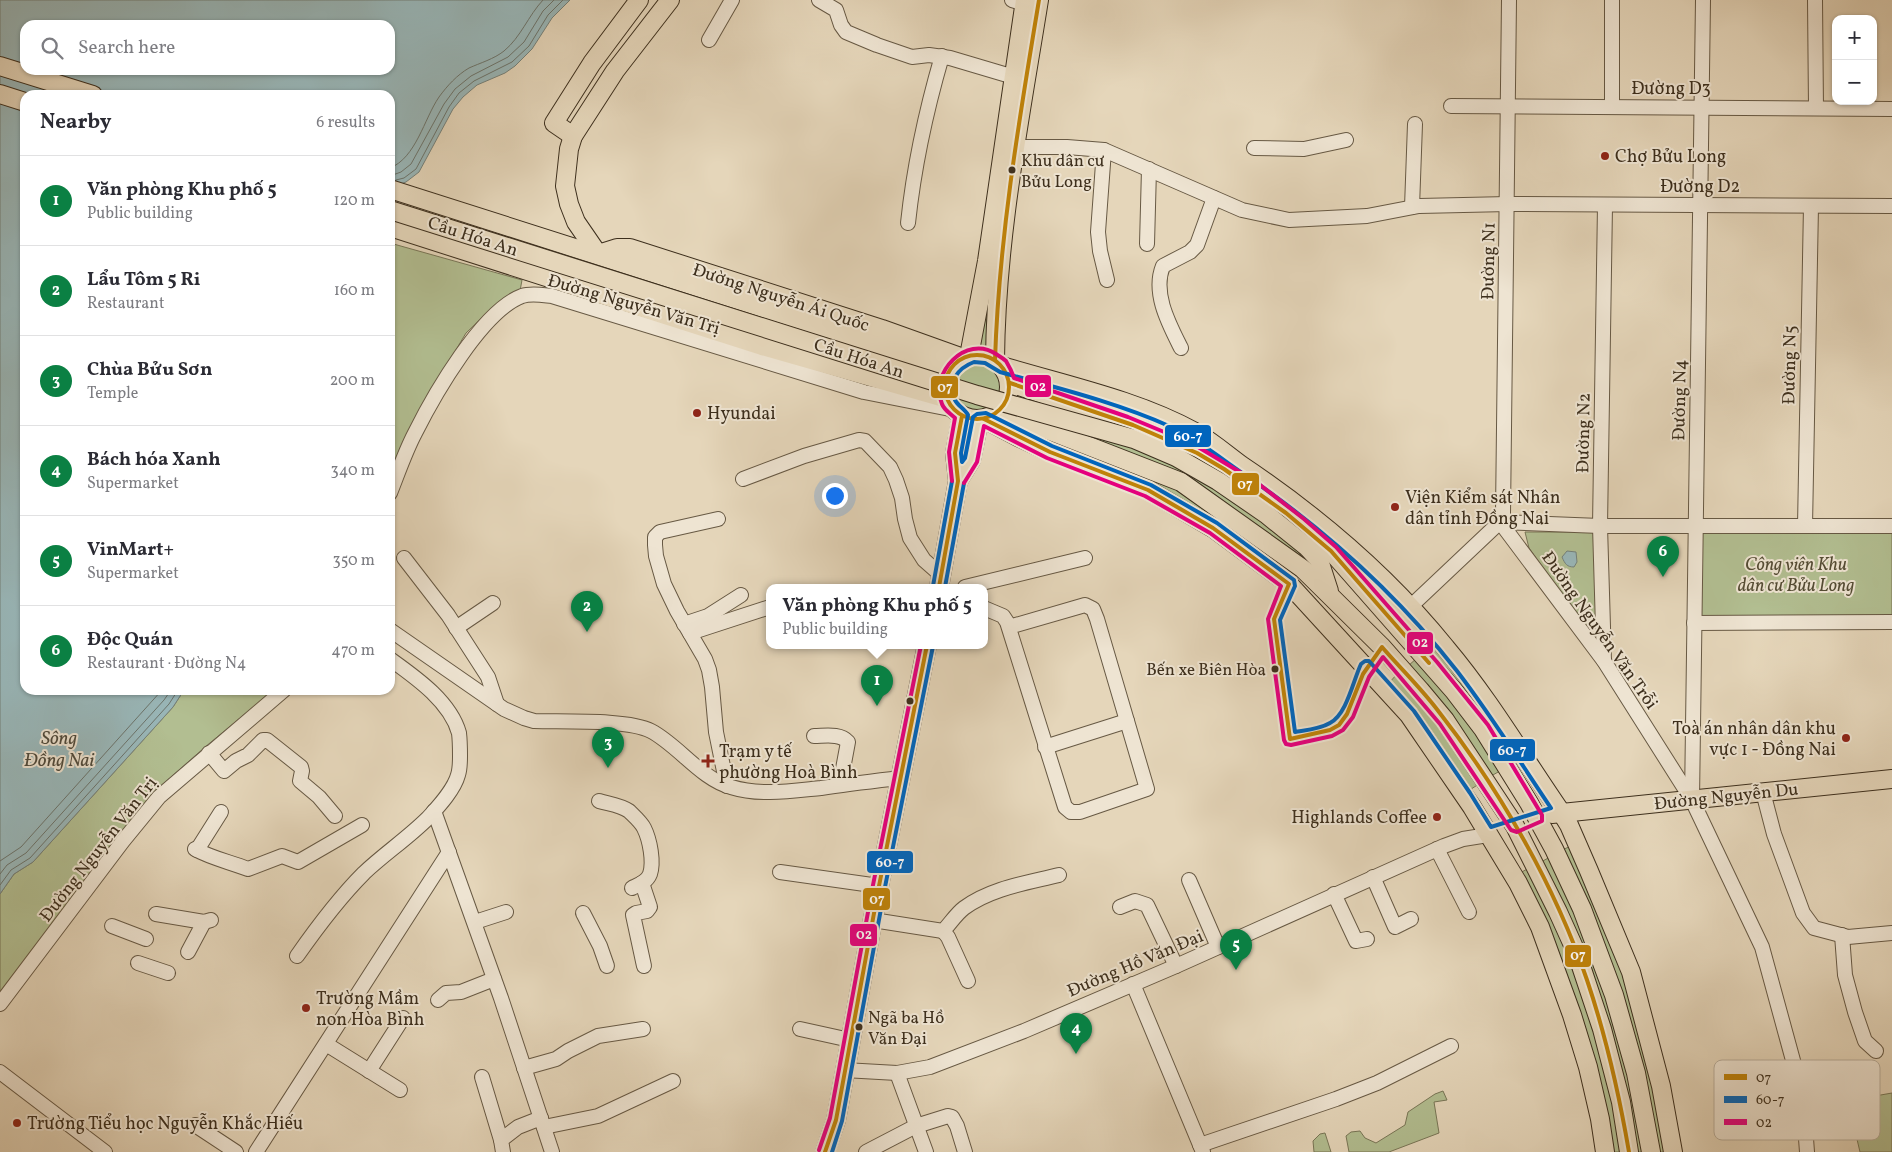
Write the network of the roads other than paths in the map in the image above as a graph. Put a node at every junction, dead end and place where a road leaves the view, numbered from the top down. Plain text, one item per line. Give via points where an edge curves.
1 (639, 0) edge
2 (670, 0) edge
3 (732, 0) edge
4 (819, 0) edge
5 (1509, 0) edge
6 (1612, 0) edge
7 (1703, 0) edge
8 (1815, 0) edge
9 (1025, 1) edge
10 (709, 40) dead end
11 (942, 56) junction
12 (0, 66) edge
13 (20, 72) edge
14 (29, 75) edge
15 (1014, 77) junction
16 (76, 90) edge
17 (0, 94) edge
18 (20, 100) edge
19 (1451, 106) dead end
20 (1509, 106) junction
21 (1612, 107) junction
22 (1702, 107) junction
23 (1816, 108) junction
24 (1892, 109) edge
25 (1415, 124) dead end
26 (573, 136) junction
27 (1346, 140) dead end
28 (1016, 147) junction
29 (1254, 148) dead end
30 (1104, 150) junction
31 (1149, 169) junction
32 (395, 191) edge
33 (1214, 198) junction
34 (1508, 204) junction
35 (1604, 205) junction
36 (1700, 205) junction
37 (1811, 206) junction
38 (1892, 206) edge
39 (1412, 207) junction
40 (395, 212) edge
41 (908, 223) dead end
42 (395, 229) edge
43 (1147, 244) dead end
44 (594, 253) junction
45 (1107, 280) dead end
46 (858, 338) junction
47 (1182, 348) dead end
48 (961, 361) junction
49 (998, 363) junction
50 (849, 371) junction
51 (1010, 383) junction
52 (894, 384) junction
53 (880, 397) junction
54 (971, 412) junction
55 (743, 479) dead end
56 (395, 480) edge
57 (718, 519) dead end
58 (1500, 522) junction
59 (1600, 526) junction
60 (1696, 526) junction
61 (1805, 526) junction
62 (1892, 526) edge
63 (1325, 549) junction
64 (404, 558) dead end
65 (1085, 558) dead end
66 (940, 581) edge
67 (977, 584) edge
68 (741, 594) dead end
69 (1331, 596) junction
70 (492, 603) dead end
71 (1410, 607) junction
72 (766, 608) edge
73 (988, 610) edge
74 (1892, 622) edge
75 (1694, 623) junction
76 (1397, 626) junction
77 (1009, 627) junction
78 (456, 628) junction
79 (687, 628) junction
80 (395, 633) edge
81 (1382, 647) junction
82 (926, 649) edge
83 (1604, 661) junction
84 (395, 662) edge
85 (1367, 667) junction
86 (278, 695) edge
87 (497, 704) junction
88 (1127, 721) junction
89 (814, 736) dead end
90 (1045, 747) junction
91 (209, 753) junction
92 (900, 778) junction
93 (1892, 779) edge
94 (840, 785) junction
95 (727, 786) junction
96 (1763, 792) junction
97 (1692, 800) junction
98 (599, 801) dead end
99 (434, 811) junction
100 (221, 812) dead end
101 (1561, 812) junction
102 (335, 816) dead end
103 (1537, 818) junction
104 (362, 825) dead end
105 (1515, 826) junction
106 (1488, 835) junction
107 (1436, 849) junction
108 (449, 852) junction
109 (780, 872) dead end
110 (1060, 875) dead end
111 (1373, 877) junction
112 (1189, 880) dead end
113 (879, 886) junction
114 (1334, 894) junction
115 (1120, 907) dead end
116 (506, 912) dead end
117 (1469, 912) dead end
118 (583, 913) dead end
119 (156, 914) dead end
120 (1411, 919) dead end
121 (873, 920) junction
122 (475, 922) junction
123 (112, 926) dead end
124 (943, 931) junction
125 (1892, 933) edge
126 (1842, 935) junction
127 (1367, 938) dead end
128 (146, 939) dead end
129 (1218, 947) junction
130 (188, 952) dead end
131 (297, 956) dead end
132 (138, 963) dead end
133 (608, 966) dead end
134 (644, 966) dead end
135 (1176, 966) junction
136 (168, 973) dead end
137 (494, 979) junction
138 (968, 981) dead end
139 (1133, 984) junction
140 (438, 1000) dead end
141 (0, 1004) edge
142 (404, 1018) dead end
143 (644, 1029) dead end
144 (800, 1029) dead end
145 (850, 1040) junction
146 (326, 1044) junction
147 (1451, 1046) dead end
148 (1876, 1050) dead end
149 (1793, 1060) edge
150 (524, 1068) junction
151 (844, 1070) junction
152 (369, 1071) junction
153 (0, 1072) edge
154 (897, 1073) junction
155 (482, 1077) dead end
156 (673, 1080) dead end
157 (400, 1090) dead end
158 (542, 1123) junction
159 (195, 1125) dead end
160 (916, 1126) junction
161 (502, 1146) edge
162 (1201, 1148) edge
163 (105, 1152) edge
164 (236, 1152) edge
165 (256, 1152) edge
166 (552, 1152) edge
167 (825, 1152) edge
168 (866, 1152) edge
169 (926, 1152) edge
170 (965, 1152) edge
171 (1605, 1152) edge
172 (1629, 1152) edge
173 (1651, 1152) edge
174 (1673, 1152) edge

1 - 26 main road via 592,63 554,122
2 - 26 main road via 615,71
3 - 10 street
4 - 11 street via 836,10 846,32 861,39 912,57
5 - 20 street, Đường N1
6 - 21 street
7 - 22 street, Đường N4
8 - 23 street
9 - 15 main road
9 - 28 main road
11 - 15 street
11 - 41 street via 923,127
12 - 13 main road
14 - 16 main road
15 - 48 main road via 988,254
17 - 18 main road
19 - 20 street, Đường D3
20 - 21 street, Đường D3
20 - 34 street, Đường N1
21 - 22 street, Đường D3
22 - 23 street, Đường D3
22 - 36 street, Đường N4
23 - 24 street, Đường D3
25 - 39 street
26 - 44 main road via 565,186 576,222
27 - 29 street via 1304,149
28 - 30 street, Đường D2
28 - 49 main road via 999,263 995,314
30 - 31 street, Đường D2
30 - 45 street via 1098,232
31 - 33 street, Đường D2
31 - 43 street
32 - 44 main road, Cầu Hóa An
33 - 39 street, Đường D2 via 1242,210 1289,220 1367,216
33 - 47 street via 1197,245 1163,266 1160,272 1162,306
34 - 35 street, Đường D2
34 - 39 street, Đường D2
34 - 58 street, Đường N1 via 1503,514
35 - 36 street, Đường D2
35 - 59 street, Đường N2
36 - 37 street, Đường D2
36 - 60 street, Đường N4
37 - 38 street, Đường D2
37 - 61 street, Đường N5
40 - 63 main road, Cầu Hóa An, bridge via 977,395 1134,439 1176,457 1218,481
42 - 50 main road, Cầu Hóa An
44 - 46 main road, Đường Nguyễn Ái Quốc
44 - 48 main road, Đường Nguyễn Ái Quốc via 630,248 882,329
46 - 48 main road, Đường Nguyễn Ái Quốc
46 - 50 main road
48 - 49 main road via 982,355
48 - 54 main road via 945,385
49 - 51 main road
49 - 63 main road via 1136,405 1195,433 1267,482
50 - 52 main road
51 - 54 main road via 1006,403
51 - 63 main road via 1133,425 1197,453 1286,512
52 - 53 street
52 - 54 main road
53 - 54 street, Đường Nguyễn Văn Trị
53 - 56 street, Đường Nguyễn Văn Trị via 552,296 523,296 507,304 468,344 415,433
54 - 66 main road via 954,453 958,481
54 - 69 main road via 1181,482 1303,569
54 - 85 main road via 1050,452 1148,490 1213,528 1288,584
55 - 66 street via 804,456 865,441 890,468 902,498 910,538
57 - 79 street via 660,532 655,536 656,556 664,584
58 - 59 street
58 - 71 street
58 - 83 street, Đường Nguyễn Văn Trỗi
59 - 60 street
59 - 83 street, Đường N2
60 - 61 street
60 - 75 street, Đường N4
61 - 62 street
63 - 69 main road
63 - 71 main road
63 - 76 main road via 1352,574
64 - 78 street
65 - 67 street
68 - 79 street
69 - 81 main road
70 - 78 street
71 - 76 main road
71 - 101 main road via 1488,703
72 - 79 street
73 - 77 street via 1003,616
74 - 75 street
75 - 97 street, Đường N4
76 - 103 main road via 1483,729
77 - 88 street via 1089,606 1098,619
77 - 90 street
78 - 87 street via 488,677
79 - 95 street via 709,670 716,732
80 - 87 street
81 - 85 main road
81 - 105 main road via 1445,720
82 - 92 main road
83 - 97 street, Đường Nguyễn Văn Trỗi
84 - 99 street via 429,689 444,706 458,733 458,776
85 - 106 main road via 1409,715
86 - 91 street, Đường Nguyễn Văn Trị
87 - 95 street via 534,721 626,724 649,729
88 - 90 street
88 - 90 street via 1147,789 1080,812 1071,812 1062,803
89 - 94 street via 839,736 848,742
91 - 102 street via 224,771 248,755 262,740 267,740 302,767 300,781
91 - 141 street, Đường Nguyễn Văn Trị via 158,797
92 - 94 street
92 - 113 main road
93 - 96 main road, Đường Nguyễn Du
94 - 95 street via 767,792
96 - 97 main road, Đường Nguyễn Du
96 - 126 street via 1774,834 1803,913 1814,928
97 - 101 main road, Đường Nguyễn Du
97 - 149 street, Đường Nguyễn Văn Trỗi via 1762,947
98 - 134 street via 620,806 636,817 648,840 649,876 636,885 650,907 633,916
99 - 108 street
99 - 131 street via 344,893
100 - 104 street via 196,849 248,869 282,856 298,862
101 - 103 main road, Đường Nguyễn Du
101 - 174 main road via 1590,871 1631,972
103 - 105 main road, Đường Nguyễn Du
103 - 173 main road via 1582,909 1614,995 1636,1073
105 - 106 main road, Đường Nguyễn Du
105 - 172 main road via 1558,912 1591,992 1619,1094
106 - 107 street, Đường Hồ Văn Đại via 1463,839
106 - 171 main road via 1518,883 1540,927 1558,975 1588,1067
107 - 111 street, Đường Hồ Văn Đại
107 - 117 street
108 - 122 street
108 - 146 street
109 - 113 street
110 - 124 street via 980,898
111 - 114 street, Đường Hồ Văn Đại
111 - 120 street via 1395,927
112 - 129 street
113 - 121 main road
114 - 127 street via 1356,941
114 - 129 street, Đường Hồ Văn Đại
115 - 135 street via 1135,901 1147,905
116 - 122 street
118 - 133 street
119 - 130 street via 207,921
121 - 124 street
121 - 145 main road
122 - 137 street
123 - 128 street
124 - 138 street
125 - 126 street
126 - 148 street via 1844,976 1865,1041
129 - 135 street, Đường Hồ Văn Đại
132 - 136 street
135 - 139 street, Đường Hồ Văn Đại
137 - 140 street via 461,992 446,993
137 - 150 street
139 - 154 street, Đường Hồ Văn Đại via 930,1067
139 - 162 street
142 - 152 street
143 - 150 street via 598,1036 556,1059
144 - 145 street
145 - 151 main road
146 - 152 street
146 - 165 street
147 - 162 street via 1377,1083
150 - 158 street
151 - 154 street, Đường Hồ Văn Đại
151 - 167 main road via 836,1120
152 - 157 street
153 - 163 street
154 - 160 street
155 - 161 street
156 - 158 street via 598,1116
158 - 161 street via 518,1127
158 - 166 street
159 - 164 street
160 - 168 street
160 - 169 street
160 - 170 street via 952,1117

